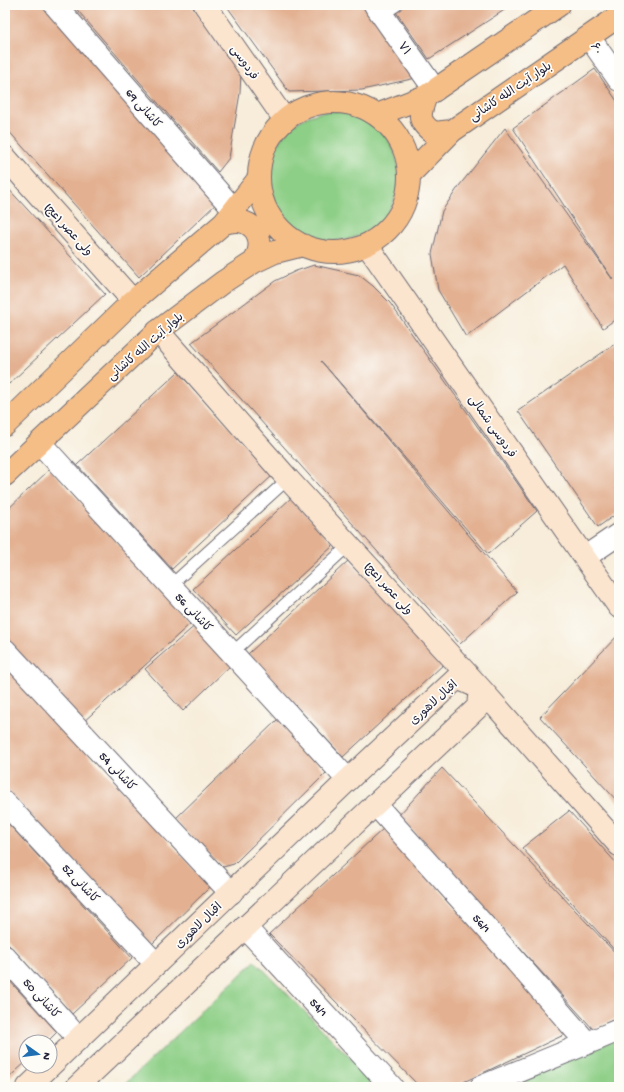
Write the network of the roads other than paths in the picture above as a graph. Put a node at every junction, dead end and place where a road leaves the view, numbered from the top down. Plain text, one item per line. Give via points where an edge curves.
1 (55, 5) edge
2 (205, 5) edge
3 (559, 5) edge
4 (385, 8) edge
5 (619, 16) edge
6 (589, 37) junction
7 (619, 80) edge
8 (430, 93) junction
9 (377, 115) junction
10 (285, 120) junction
11 (452, 131) junction
12 (5, 157) edge
13 (409, 175) junction
14 (259, 178) junction
15 (229, 216) junction
16 (367, 244) junction
17 (303, 245) junction
18 (254, 262) junction
19 (133, 301) junction
20 (158, 331) junction
21 (7, 420) edge
22 (40, 443) junction
23 (5, 475) edge
24 (288, 479) junction
25 (619, 534) edge
26 (349, 545) junction
27 (585, 557) junction
28 (170, 586) junction
29 (619, 607) edge
30 (5, 650) edge
31 (232, 653) junction
32 (480, 688) junction
33 (348, 780) junction
34 (5, 802) edge
35 (374, 804) junction
36 (619, 845) edge
37 (231, 893) junction
38 (245, 926) junction
39 (5, 957) edge
40 (156, 964) junction
41 (619, 1030) edge
42 (79, 1039) junction
43 (587, 1043) junction
44 (28, 1087) edge
45 (77, 1087) edge
46 (392, 1087) edge
47 (481, 1087) edge

1 - 15 street, کاشانی 69
2 - 10 main road, فردوسی
3 - 8 main road
4 - 8 street, ۷۱
5 - 6 main road, بلوار آیت الله کاشانی
6 - 7 street, ۶۰
6 - 11 main road, بلوار آیت الله کاشانی
8 - 9 main road
8 - 11 main road via 420,113 421,121 434,133
9 - 10 main road via 355,104 322,102 306,107
9 - 13 main road via 389,125 402,144
10 - 14 main road via 264,150
11 - 13 main road, بلوار آیت الله کاشانی
12 - 19 main road, ولی عصر (عج)
13 - 16 main road via 406,197 397,218 382,234
14 - 15 main road
14 - 17 main road via 264,203 271,218 282,231
15 - 18 main road via 232,220 247,223 257,234 260,248
15 - 19 main road
16 - 17 main road via 335,252
16 - 27 main road, فردوسی شمالی
17 - 18 main road, بلوار آیت الله کاشانی via 275,252
18 - 20 main road, بلوار آیت الله کاشانی
19 - 21 main road
20 - 22 main road, بلوار آیت الله کاشانی
20 - 24 main road, ولی عصر (عج)
22 - 23 main road, بلوار آیت الله کاشانی
22 - 28 street, کاشانی 56
24 - 26 main road, ولی عصر (عج)
24 - 28 lane
25 - 27 street
26 - 31 lane
26 - 32 main road, ولی عصر (عج)
27 - 29 main road, فردوسی شمالی
28 - 31 street, کاشانی 56
30 - 37 street, کاشانی 54
31 - 33 street, کاشانی 56
32 - 33 main road, اقبال لاهوری via 458,678
32 - 35 main road via 478,706
32 - 36 main road, ولی عصر (عج)
33 - 37 main road, اقبال لاهوری
34 - 40 street, کاشانی 52
35 - 38 main road
35 - 43 street, 56/1
37 - 40 main road, اقبال لاهوری
38 - 45 main road
38 - 46 street, 54/1
39 - 42 street, کاشانی 50
40 - 42 main road, اقبال لاهوری
41 - 43 street
42 - 44 main road, اقبال لاهوری
43 - 47 street

